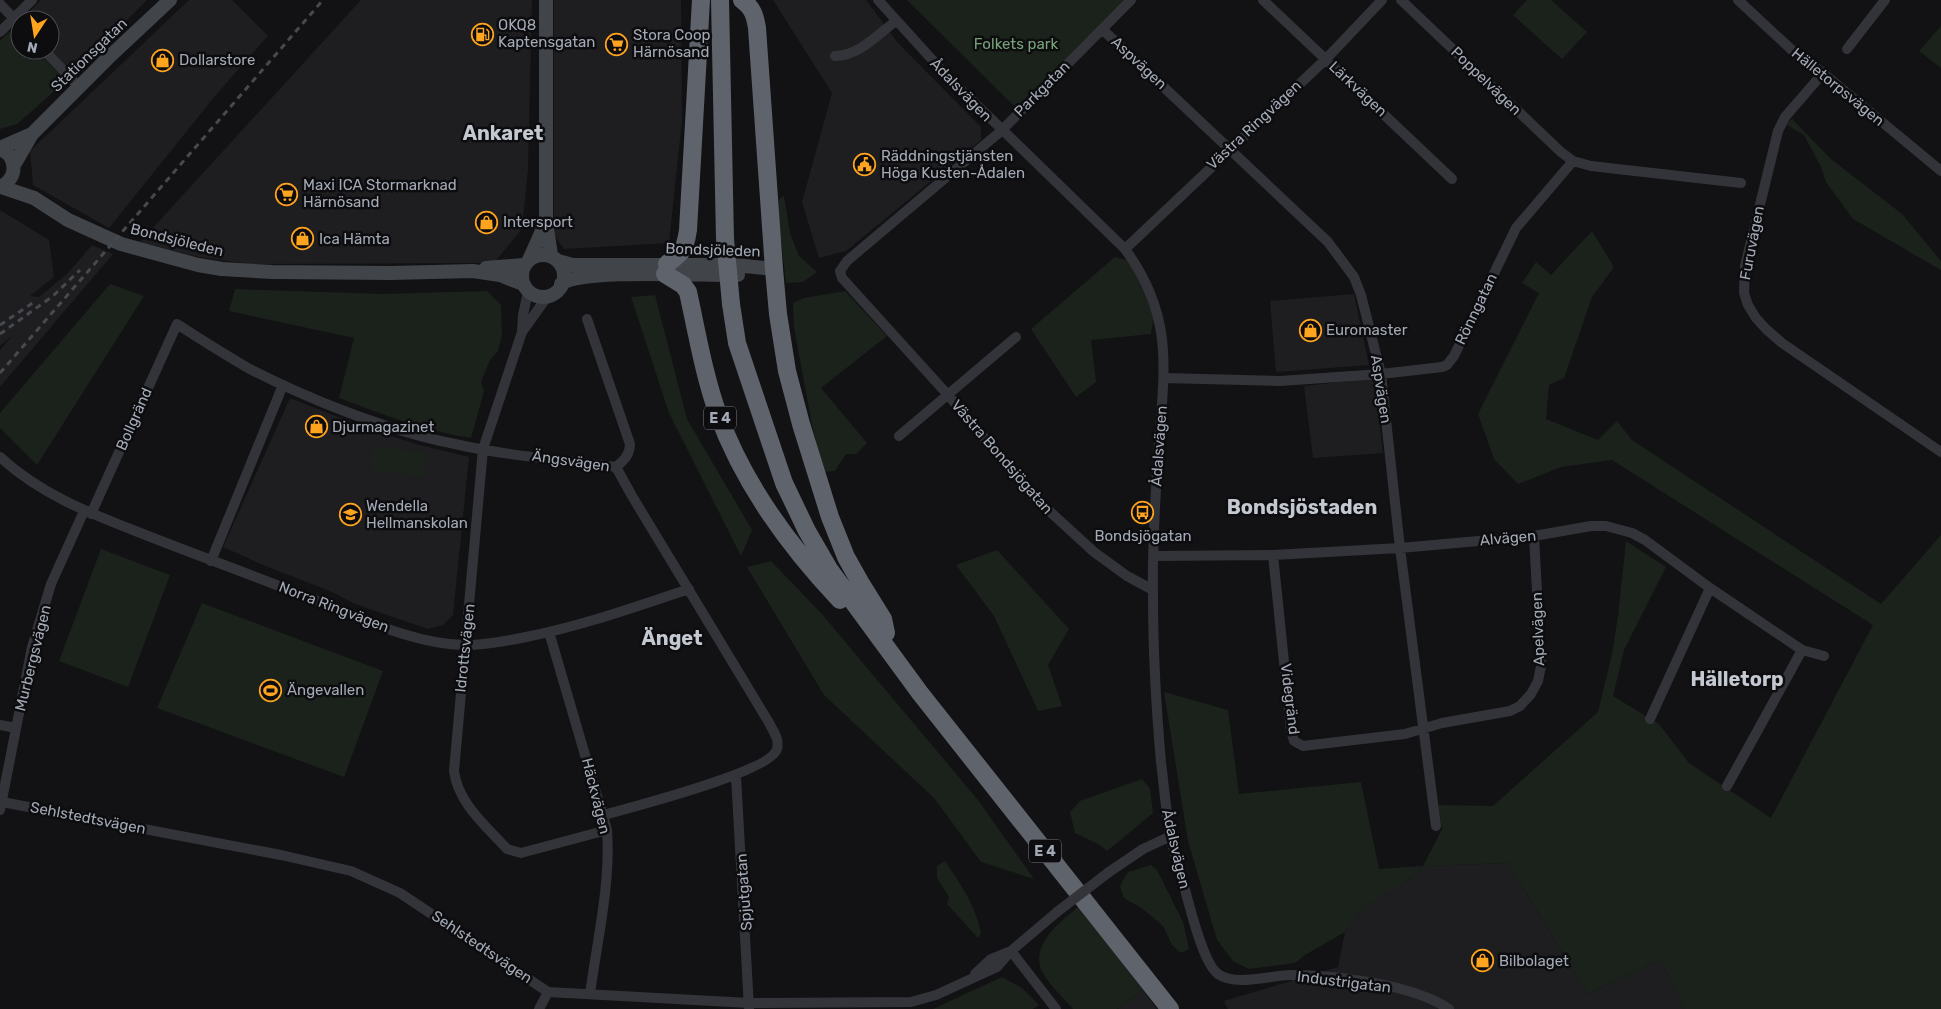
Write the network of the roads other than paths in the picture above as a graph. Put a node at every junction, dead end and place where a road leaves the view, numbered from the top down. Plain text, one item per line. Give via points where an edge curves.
1 (170, 0) edge
2 (546, 0) edge
3 (701, 0) edge
4 (720, 0) edge
5 (742, 0) edge
6 (878, 0) edge
7 (1131, 0) edge
8 (1263, 0) edge
9 (1382, 0) edge
10 (1401, 0) edge
11 (1738, 0) edge
12 (1885, 0) edge
13 (0, 4) edge
14 (10, 15) edge
15 (896, 21) junction
16 (1102, 29) junction
17 (1847, 49) dead end
18 (835, 56) dead end
19 (1326, 59) junction
20 (53, 60) edge
21 (1824, 74) junction
22 (78, 87) junction
23 (1001, 131) junction
24 (32, 134) junction
25 (0, 148) edge
26 (1230, 148) junction
27 (1573, 161) junction
28 (14, 169) junction
29 (1941, 170) edge
30 (1452, 179) dead end
31 (1741, 183) dead end
32 (0, 187) edge
33 (34, 198) junction
34 (546, 222) junction
35 (1124, 249) junction
36 (554, 258) junction
37 (527, 262) junction
38 (666, 269) junction
39 (774, 270) junction
40 (473, 271) junction
41 (840, 273) joint
42 (562, 284) junction
43 (526, 288) junction
44 (547, 297) junction
45 (587, 319) dead end
46 (177, 324) joint
47 (522, 332) junction
48 (1016, 337) dead end
49 (1381, 374) junction
50 (1164, 378) junction
51 (283, 384) junction
52 (948, 394) junction
53 (762, 423) junction
54 (899, 436) dead end
55 (483, 449) junction
56 (1941, 452) edge
57 (0, 457) edge
58 (616, 467) junction
59 (87, 512) junction
60 (1534, 536) junction
61 (1400, 548) junction
62 (1273, 555) junction
63 (1154, 556) junction
64 (211, 561) junction
65 (1710, 588) junction
66 (689, 589) junction
67 (1153, 590) junction
68 (868, 622) junction
69 (549, 632) junction
70 (886, 633) junction
71 (466, 645) junction
72 (1802, 650) junction
73 (1824, 656) dead end
74 (1650, 719) dead end
75 (0, 725) edge
76 (16, 728) junction
77 (1424, 728) junction
78 (736, 776) junction
79 (1727, 786) dead end
80 (1, 806) edge
81 (604, 815) junction
82 (1436, 826) dead end
83 (607, 830) junction
84 (1170, 836) junction
85 (1011, 951) junction
86 (1236, 980) joint
87 (548, 992) junction
88 (590, 994) junction
89 (749, 1006) edge
90 (539, 1009) edge
91 (1056, 1009) edge
92 (1170, 1009) edge
93 (1182, 1009) edge
94 (1449, 1009) edge

1 - 22 main road, Stationsgatan
2 - 34 main road
3 - 38 highway via 686,246
4 - 53 highway, E 4, bridge via 725,239 731,304 737,344
5 - 39 highway, E 4 via 754,14 757,28
6 - 15 street, Ådalsvägen
7 - 16 street, Parkgatan
8 - 19 street, Lärkvägen
9 - 19 street, Västra Ringvägen
10 - 27 street, Poppelvägen
11 - 21 street, Hälletorpsvägen via 1793,51
12 - 17 street
13 - 14 street
15 - 18 street via 865,46
15 - 23 street, Ådalsvägen
16 - 23 street, Parkgatan
16 - 26 street, Aspvägen
19 - 26 street, Västra Ringvägen
19 - 30 street, Lärkvägen
20 - 22 street
21 - 29 street, Hälletorpsvägen
21 - 56 street, Furuvägen via 1785,117 1778,131 1745,266 1744,293 1756,318 1782,343
22 - 24 main road, Stationsgatan
23 - 35 street, Ådalsvägen
23 - 41 street, Parkgatan via 847,261
24 - 25 main road, Stationsgatan
24 - 28 main road, Stationsgatan
25 - 28 main road, Bondsjöleden via 10,155
26 - 35 street, Västra Ringvägen
26 - 49 street, Aspvägen via 1345,262 1361,295
27 - 31 street via 1591,166
27 - 49 street, Rönngatan via 1516,228 1451,361 1433,369
28 - 32 main road, Stationsgatan via 9,181
28 - 33 main road, Bondsjöleden
32 - 33 main road, Bondsjöleden
33 - 40 main road, Bondsjöleden via 68,220 121,244 206,266 272,272
34 - 36 main road
34 - 37 main road
35 - 50 street, Ådalsvägen via 1140,270 1152,295 1163,340
36 - 37 main road via 538,254
36 - 38 main road, Bondsjöleden via 573,265
36 - 42 main road via 563,271
37 - 40 main road, Bondsjöleden
37 - 43 main road via 522,273
38 - 39 main road, Bondsjöleden via 735,265
38 - 42 main road, Bondsjöleden via 571,278
38 - 68 highway, E 4 via 688,292 718,414 752,488 776,524 829,589 849,610
39 - 70 highway, E 4 via 782,345 801,424 830,518 846,557 884,619
40 - 43 main road, Bondsjöleden via 500,275
41 - 52 street, Västra Bondsjögatan via 850,288
42 - 44 main road
43 - 44 main road via 538,297
43 - 47 street, Idrottsvägen
44 - 47 street, Idrottsvägen
45 - 58 street via 630,444 626,457
46 - 51 street, Ängsvägen via 224,354
46 - 59 street, Bollgränd
47 - 55 street, Idrottsvägen
48 - 52 street, Västra Bondsjögatan
49 - 50 street, Rönngatan via 1280,381
49 - 61 street, Aspvägen
50 - 63 street, Ådalsvägen
51 - 55 street, Ängsvägen via 427,438
51 - 64 street
52 - 54 street, Västra Bondsjögatan
52 - 67 street, Västra Bondsjögatan via 1034,497 1094,552
53 - 68 highway, E 4 via 784,483 807,531 829,569
53 - 70 highway, E 4 via 823,540
55 - 58 street, Ängsvägen
55 - 71 street, Idrottsvägen
57 - 59 street, Norra Ringvägen via 33,484
58 - 66 street, Ängsvägen
59 - 64 street, Norra Ringvägen
59 - 76 street, Murbergsvägen via 52,584 32,647
60 - 61 street, Alvägen
60 - 65 street, Alvägen via 1591,526 1618,529 1645,540
60 - 77 street, Apelvägen via 1540,666 1538,681 1531,694 1510,711
61 - 62 street, Alvägen
61 - 77 street, Aspvägen
62 - 63 street, Alvägen
62 - 77 street, Videgränd via 1294,741 1303,746 1316,745 1404,734
63 - 67 street, Ådalsvägen
64 - 71 street, Norra Ringvägen via 398,632
65 - 72 street, Alvägen
65 - 74 street
66 - 69 street, Norra Ringvägen
66 - 78 street, Ängsvägen via 778,742 777,751 770,758
67 - 84 street, Ådalsvägen via 1158,732
68 - 92 highway, E 4 via 920,693
69 - 71 street, Norra Ringvägen
69 - 81 street, Häckvägen
70 - 93 highway, E 4
71 - 83 street, Idrottsvägen via 454,771 455,783 470,807 506,849 520,854
72 - 73 street, Alvägen
72 - 79 street
75 - 76 street
76 - 80 street, Murbergsvägen
77 - 82 street, Aspvägen
78 - 81 street
78 - 89 street, Spjutgatan
80 - 87 street, Sehlstedtsvägen via 281,854 351,871 400,892
81 - 83 street, Häckvägen
83 - 88 street, Häckvägen via 606,874
84 - 85 street, Sehlstedtsvägen, bridge via 1143,849 1109,872
84 - 86 street, Ådalsvägen via 1210,965 1218,974
85 - 89 street, Sehlstedtsvägen via 998,968 936,995 911,1002
85 - 91 street
86 - 94 street, Industrigatan via 1297,975 1366,982 1416,994
87 - 88 street, Sehlstedtsvägen
87 - 90 street
88 - 89 street, Sehlstedtsvägen

